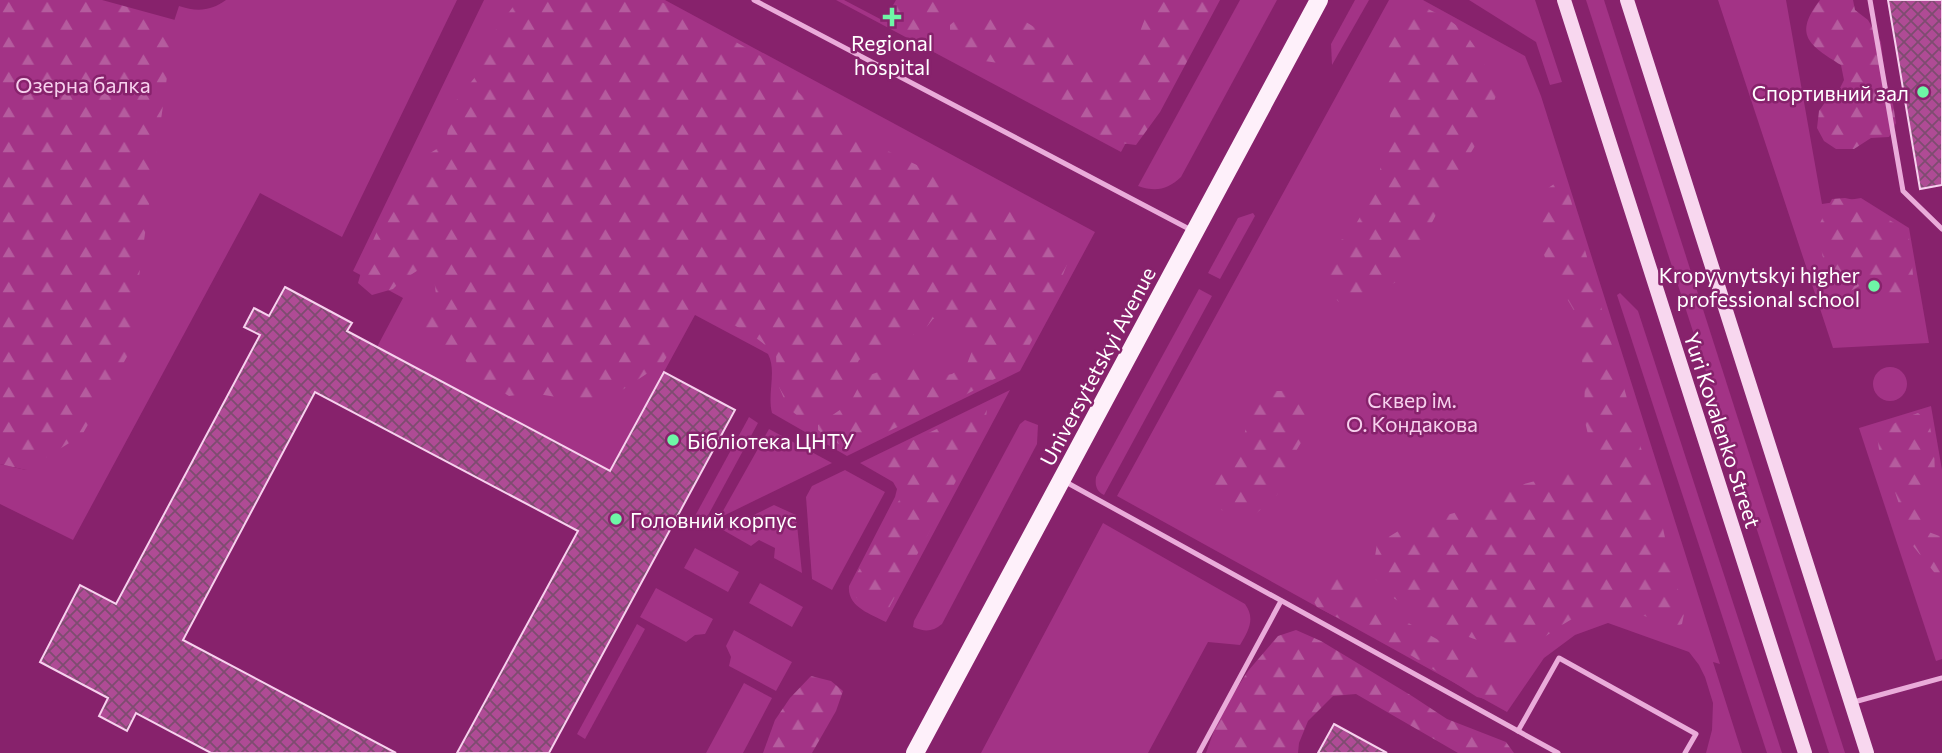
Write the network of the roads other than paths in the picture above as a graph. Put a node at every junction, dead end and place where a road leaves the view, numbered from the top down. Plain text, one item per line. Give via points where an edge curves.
1 (754, 0) edge
2 (1319, 0) edge
3 (1564, 0) edge
4 (1627, 0) edge
5 (1870, 0) edge
6 (1942, 229) edge
7 (1194, 232) junction
8 (1062, 480) junction
9 (1281, 601) junction
10 (1942, 678) edge
11 (1851, 702) junction
12 (1518, 731) junction
13 (915, 753) edge
14 (1199, 753) edge
15 (1558, 753) edge
16 (1685, 753) edge
17 (1805, 753) edge
18 (1867, 753) edge

1 - 7 lane
2 - 7 main road, Universytetskyi Avenue
3 - 17 main road, Yuri Kovalenko Street
4 - 11 main road, Yuri Kovalenko Street
5 - 6 lane via 1903,191
7 - 8 main road, Universytetskyi Avenue
8 - 9 lane
8 - 13 main road, Universytetskyi Avenue
9 - 12 lane
9 - 14 lane
10 - 11 lane
11 - 18 main road, Yuri Kovalenko Street
12 - 15 lane
12 - 16 lane via 1559,658 1696,734

